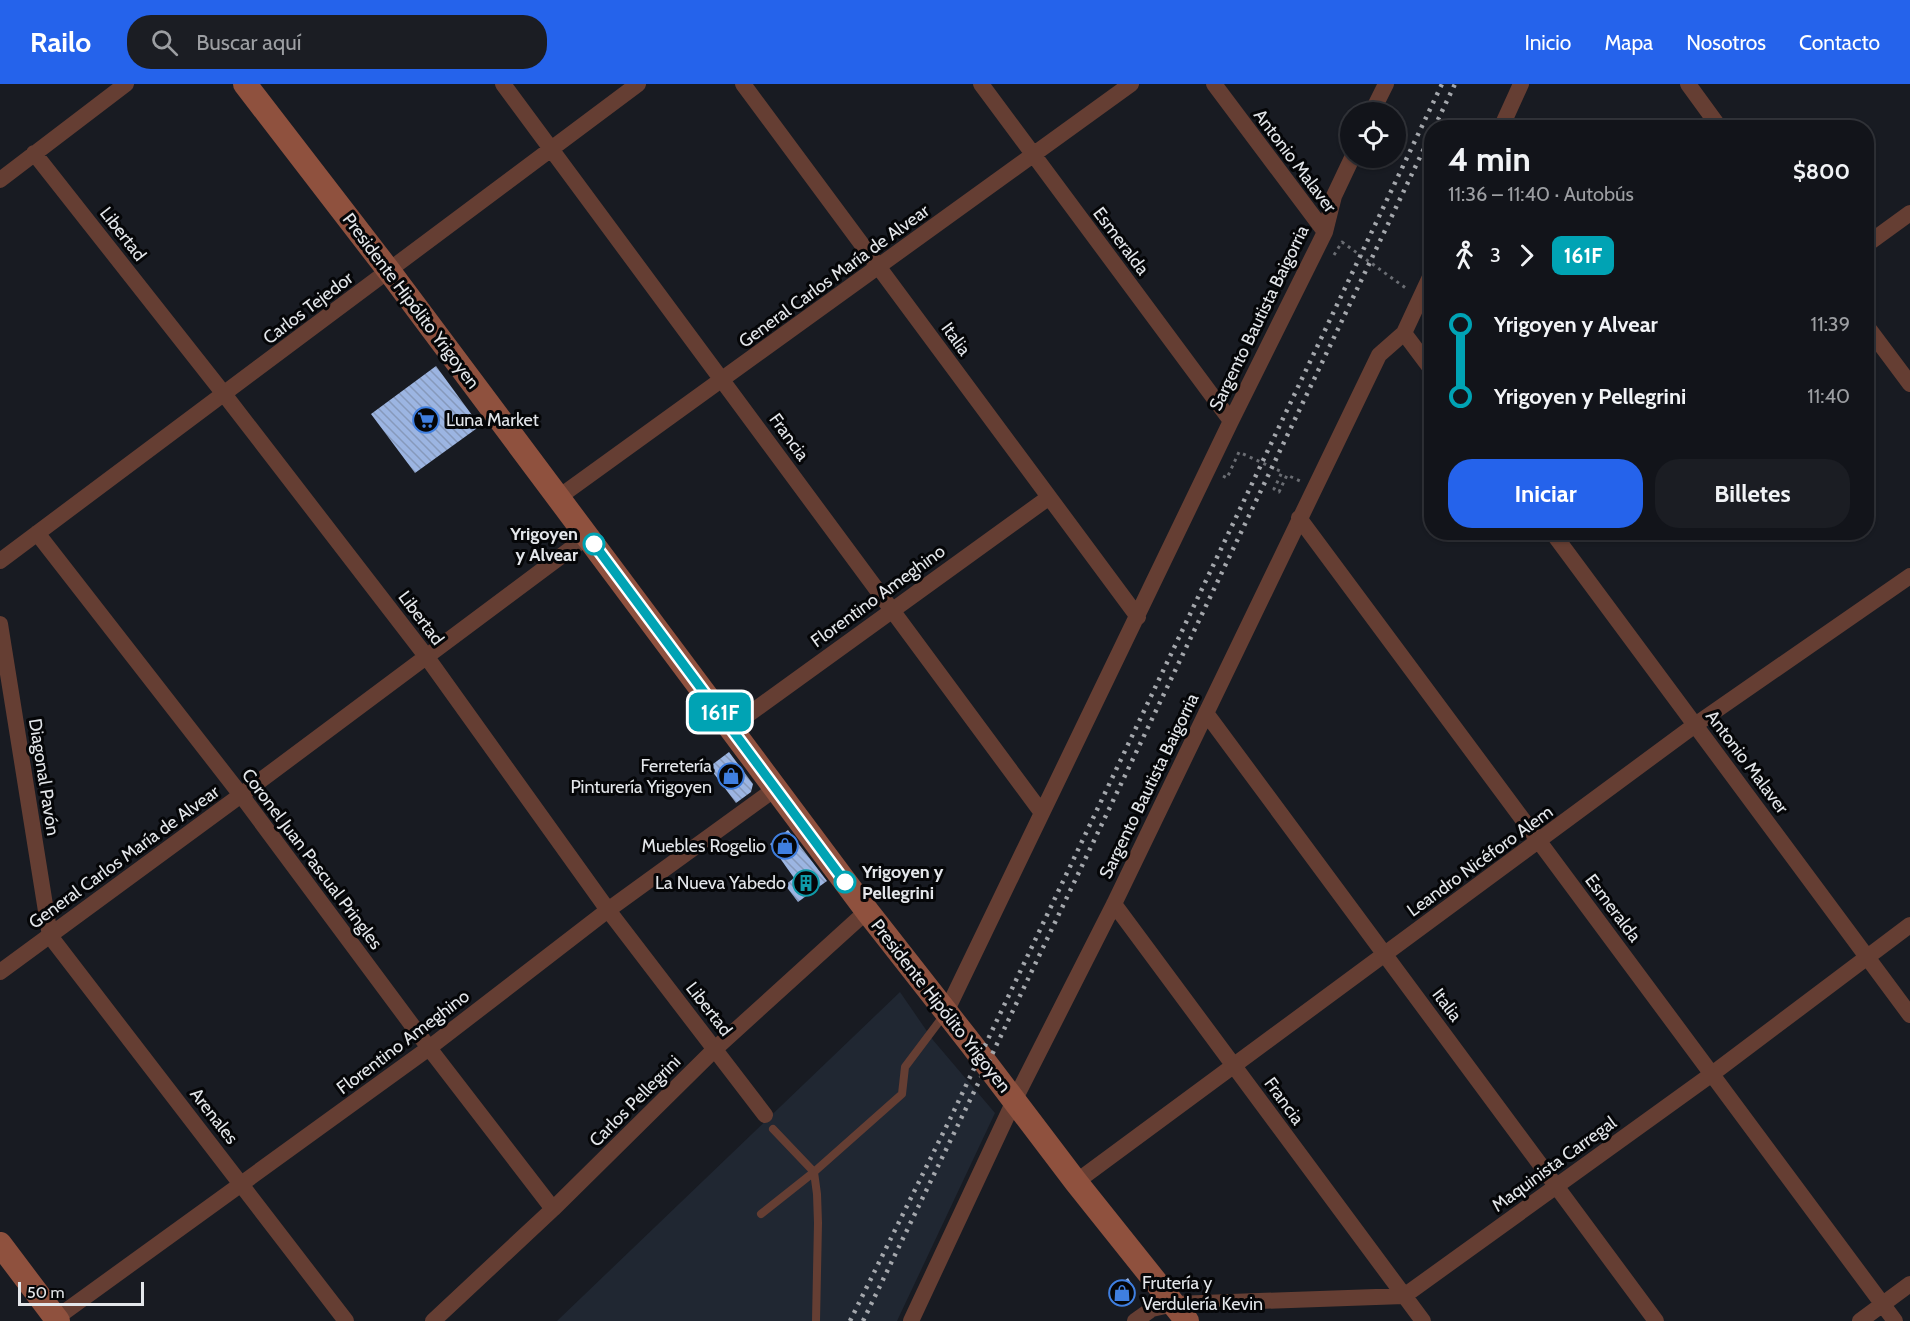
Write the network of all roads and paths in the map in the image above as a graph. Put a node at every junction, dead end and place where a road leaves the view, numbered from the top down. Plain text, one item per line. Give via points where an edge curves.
1 (126, 84) edge
2 (245, 84) edge
3 (503, 84) edge
4 (638, 84) edge
5 (743, 84) edge
6 (981, 84) edge
7 (1131, 84) edge
8 (1214, 84) edge
9 (1386, 84) edge
10 (1521, 84) edge
11 (1688, 84) edge
12 (1377, 102) edge
13 (1505, 120) edge
14 (1714, 120) edge
15 (551, 149) junction
16 (34, 153) junction
17 (1033, 155) junction
18 (1347, 168) edge
19 (0, 180) edge
20 (1910, 213) edge
21 (1324, 232) junction
22 (1874, 239) edge
23 (1314, 254) junction
24 (879, 267) junction
25 (389, 271) junction
26 (1424, 290) edge
27 (1420, 299) junction
28 (1404, 333) junction
29 (1874, 336) edge
30 (1424, 360) edge
31 (723, 381) junction
32 (1910, 384) edge
33 (224, 394) junction
34 (1231, 421) junction
35 (1220, 444) junction
36 (1314, 487) junction
37 (559, 497) junction
38 (1048, 498) junction
39 (1299, 518) junction
40 (37, 533) junction
41 (588, 536) junction
42 (1558, 540) edge
43 (0, 561) edge
44 (1910, 576) edge
45 (892, 610) junction
46 (1138, 617) junction
47 (0, 624) edge
48 (426, 656) junction
49 (1206, 713) junction
50 (1695, 725) junction
51 (731, 727) junction
52 (774, 789) junction
53 (241, 795) junction
54 (1042, 813) junction
55 (1539, 841) junction
56 (1114, 904) junction
57 (608, 910) junction
58 (867, 911) junction
59 (1910, 925) edge
60 (50, 936) junction
61 (1385, 954) junction
62 (1867, 957) junction
63 (0, 972) edge
64 (946, 1012) junction
65 (1910, 1015) edge
66 (429, 1048) junction
67 (716, 1048) junction
68 (1234, 1065) junction
69 (1712, 1074) junction
70 (1014, 1101) junction
71 (769, 1122) joint
72 (814, 1172) junction
73 (1076, 1182) junction
74 (242, 1185) junction
75 (1556, 1186) junction
76 (553, 1209) junction
77 (761, 1214) dead end
78 (0, 1244) edge
79 (1910, 1284) edge
80 (1404, 1296) junction
81 (1883, 1304) junction
82 (1180, 1312) edge
83 (55, 1320) edge
84 (346, 1321) edge
85 (433, 1321) edge
86 (816, 1321) edge
87 (911, 1321) edge
88 (1135, 1321) edge
89 (1423, 1321) edge
90 (1656, 1321) edge
91 (1860, 1321) edge
92 (1895, 1321) edge

1 - 16 street
2 - 25 street, Presidente Hipólito Yrigoyen
3 - 15 street, Francia
4 - 15 street, Carlos Tejedor
5 - 24 street, Italia
6 - 17 street, Esmeralda
7 - 17 street, General Carlos María de Alvear
8 - 21 street, Antonio Malaver
9 - 12 street
10 - 13 street
11 - 14 street
15 - 25 street, Carlos Tejedor
15 - 31 street, Francia
16 - 19 street
16 - 33 street, Libertad
17 - 24 street, General Carlos María de Alvear
17 - 34 street, Esmeralda
18 - 21 street, Sargento Bautista Baigorria
20 - 22 street
21 - 23 street, Sargento Bautista Baigorria
23 - 27 path via 1328,264 1342,242
23 - 34 street, Sargento Bautista Baigorria
24 - 31 street, General Carlos María de Alvear
24 - 38 street, Italia
25 - 33 street, Carlos Tejedor
25 - 37 street, Presidente Hipólito Yrigoyen
26 - 27 street, Sargento Bautista Baigorria
27 - 28 street, Sargento Bautista Baigorria
28 - 30 street
28 - 36 street, Sargento Bautista Baigorria via 1379,355
29 - 32 street
31 - 37 street, General Carlos María de Alvear
31 - 45 street, Francia
33 - 40 street, Carlos Tejedor
33 - 48 street, Libertad
34 - 35 street, Sargento Bautista Baigorria
35 - 36 path via 1234,450 1222,476 1227,478 1239,453 1282,472 1274,489 1279,492 1287,475
35 - 46 street, Sargento Bautista Baigorria
36 - 39 street, Sargento Bautista Baigorria
37 - 41 street, Presidente Hipólito Yrigoyen
38 - 45 street, Florentino Ameghino
38 - 46 street, Italia
39 - 49 street, Sargento Bautista Baigorria
39 - 55 street, Esmeralda
40 - 43 street, Carlos Tejedor
40 - 53 street, Coronel Juan Pascual Pringles
41 - 48 street, General Carlos María de Alvear
41 - 51 street, Presidente Hipólito Yrigoyen
42 - 50 street, Antonio Malaver
44 - 50 street, Leandro Nicéforo Alem
45 - 51 street, Florentino Ameghino
45 - 54 street, Francia
46 - 54 street, Sargento Bautista Baigorria
47 - 60 street, Diagonal Pavón
48 - 53 street, General Carlos María de Alvear
48 - 57 street, Libertad
49 - 56 street, Sargento Bautista Baigorria
49 - 61 street, Italia
50 - 55 street, Leandro Nicéforo Alem
50 - 62 street, Antonio Malaver
51 - 52 street, Presidente Hipólito Yrigoyen
52 - 57 street, Florentino Ameghino
52 - 58 street, Presidente Hipólito Yrigoyen
53 - 60 street, General Carlos María de Alvear
53 - 66 street, Coronel Juan Pascual Pringles
54 - 64 street, Sargento Bautista Baigorria
55 - 61 street, Leandro Nicéforo Alem
55 - 69 street, Esmeralda
56 - 68 street, Francia
56 - 70 street, Sargento Bautista Baigorria
57 - 66 street, Florentino Ameghino
57 - 67 street, Libertad
58 - 64 street, Presidente Hipólito Yrigoyen
58 - 67 street, Carlos Pellegrini
59 - 62 street, Maquinista Carregal
60 - 63 street, General Carlos María de Alvear
60 - 74 street, Arenales
61 - 68 street, Leandro Nicéforo Alem
61 - 75 street, Italia
62 - 65 street, Antonio Malaver
62 - 69 street, Maquinista Carregal
64 - 70 street, Presidente Hipólito Yrigoyen
64 - 72 lane via 905,1067 902,1094
66 - 74 street, Florentino Ameghino
66 - 76 street, Coronel Juan Pascual Pringles
67 - 71 street, Libertad
67 - 76 street, Carlos Pellegrini
68 - 73 street, Leandro Nicéforo Alem
68 - 80 street, Francia
69 - 75 street, Maquinista Carregal
69 - 81 street, Esmeralda
70 - 73 street, Presidente Hipólito Yrigoyen
70 - 87 street, Sargento Bautista Baigorria
71 - 72 lane
72 - 77 lane
72 - 86 lane via 818,1223
73 - 82 street, Presidente Hipólito Yrigoyen
74 - 83 street, Florentino Ameghino
74 - 84 street, Arenales
75 - 80 street, Maquinista Carregal
75 - 90 street, Italia
76 - 85 street, Carlos Pellegrini
78 - 83 street
79 - 81 street
80 - 82 street
80 - 89 street, Francia
81 - 91 street
81 - 92 street, Esmeralda
82 - 88 street via 1152,1309

